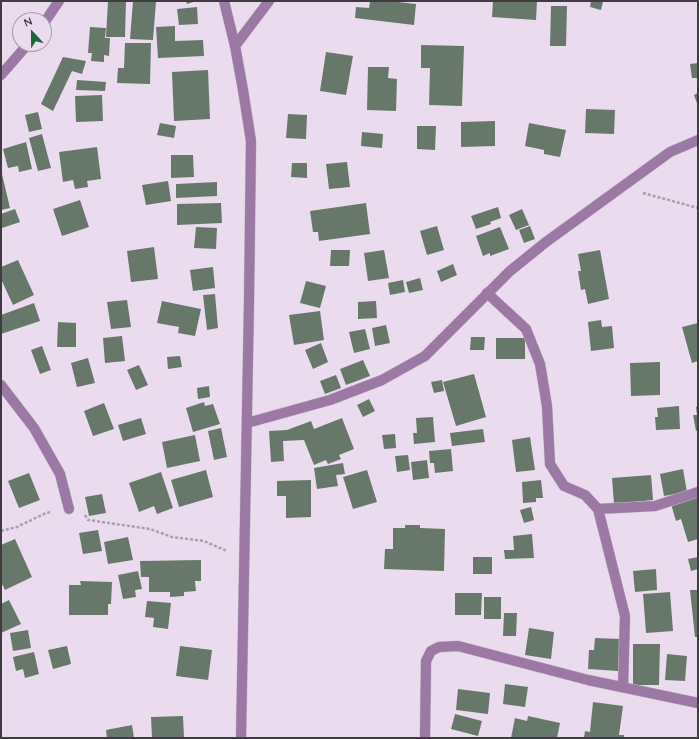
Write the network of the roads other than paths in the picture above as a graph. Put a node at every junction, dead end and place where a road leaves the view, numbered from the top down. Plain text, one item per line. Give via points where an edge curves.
1 (59, 1) edge
2 (224, 1) edge
3 (269, 1) edge
4 (52, 12) edge
5 (235, 46) junction
6 (21, 52) edge
7 (1, 76) edge
8 (698, 140) edge
9 (487, 293) junction
10 (1, 385) edge
11 (247, 423) junction
12 (698, 492) edge
13 (69, 509) road end
14 (598, 509) junction
15 (623, 687) junction
16 (698, 703) edge
17 (241, 738) edge
18 (425, 738) edge

1 - 4 street
2 - 5 street
3 - 5 street
5 - 11 street via 251,141
6 - 7 street
8 - 9 street via 670,152 621,187 546,242
9 - 11 street via 425,356 382,380 330,400
9 - 14 street via 526,329 540,364 547,406 550,464 564,486 585,495
10 - 13 street via 34,428 53,461 60,474
11 - 17 street
12 - 14 street via 655,506
14 - 15 street via 625,616
15 - 16 street
15 - 18 street via 458,646 439,647 432,651 426,661

